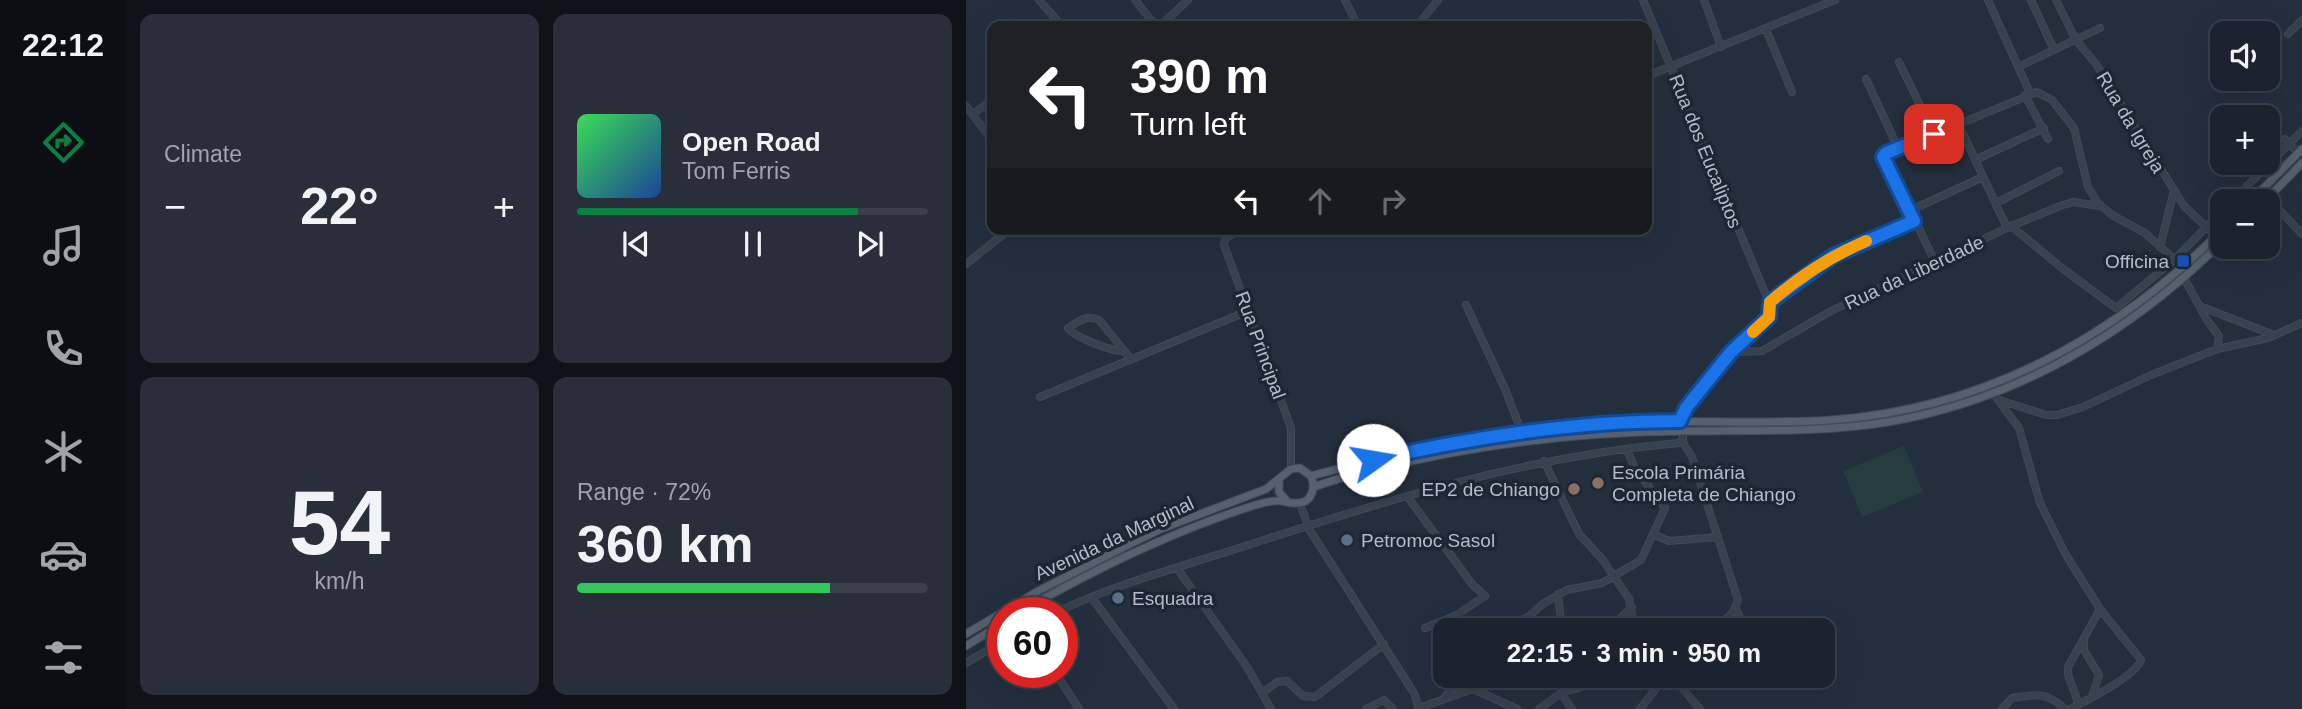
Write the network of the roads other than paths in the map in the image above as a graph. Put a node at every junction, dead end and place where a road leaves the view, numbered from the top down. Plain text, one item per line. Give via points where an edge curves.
1 (1135, 0) edge
2 (1188, 0) edge
3 (1345, 0) edge
4 (1438, 0) edge
5 (1643, 0) edge
6 (1704, 0) edge
7 (1835, 0) edge
8 (1988, 0) edge
9 (2031, 0) edge
10 (2056, 0) edge
11 (1043, 1) edge
12 (1816, 4) edge
13 (2302, 20) edge
14 (1058, 21) edge
15 (1154, 21) edge
16 (1164, 21) edge
17 (1356, 21) edge
18 (1421, 21) edge
19 (1652, 21) edge
20 (1652, 22) edge
21 (2100, 28) dead end
22 (1766, 29) junction
23 (2288, 34) dead end
24 (2076, 40) junction
25 (1721, 47) junction
26 (2054, 50) junction
27 (1899, 62) dead end
28 (1671, 67) junction
29 (2018, 67) junction
30 (1652, 74) edge
31 (1866, 79) dead end
32 (1792, 92) dead end
33 (2027, 94) junction
34 (987, 104) edge
35 (966, 106) edge
36 (973, 114) junction
37 (1959, 125) junction
38 (2044, 128) junction
39 (2302, 131) edge
40 (987, 133) edge
41 (1934, 134) junction
42 (2048, 139) dead end
43 (2287, 141) junction
44 (1898, 148) junction
45 (2300, 151) edge
46 (1975, 160) junction
47 (2302, 163) edge
48 (2059, 171) dead end
49 (1983, 177) junction
50 (2243, 189) edge
51 (2263, 189) edge
52 (2277, 189) edge
53 (2174, 191) junction
54 (1996, 203) junction
55 (2102, 206) junction
56 (1909, 211) junction
57 (2280, 213) edge
58 (1914, 221) junction
59 (2210, 223) edge
60 (2009, 227) junction
61 (2206, 227) junction
62 (2210, 231) edge
63 (2302, 234) edge
64 (1002, 235) edge
65 (1232, 235) edge
66 (2210, 242) edge
67 (2160, 247) junction
68 (2210, 253) edge
69 (1934, 259) junction
70 (2174, 260) junction
71 (966, 264) edge
72 (2183, 267) junction
73 (2184, 278) junction
74 (1770, 302) junction
75 (1466, 305) dead end
76 (2202, 307) junction
77 (1248, 311) junction
78 (2302, 323) edge
79 (2274, 335) junction
80 (2217, 349) junction
81 (1124, 351) junction
82 (1731, 352) junction
83 (1131, 359) junction
84 (1040, 397) dead end
85 (1996, 397) junction
86 (1680, 421) junction
87 (1683, 431) junction
88 (1522, 433) junction
89 (1682, 441) junction
90 (1627, 449) junction
91 (1544, 461) junction
92 (1291, 469) junction
93 (1311, 476) junction
94 (1279, 480) junction
95 (1314, 487) junction
96 (1407, 496) junction
97 (1287, 502) junction
98 (1300, 503) junction
99 (1307, 525) junction
100 (1653, 534) junction
101 (1718, 537) junction
102 (1177, 568) junction
103 (1614, 576) junction
104 (1558, 594) junction
105 (1047, 597) edge
106 (1091, 598) junction
107 (1078, 603) edge
108 (1632, 607) junction
109 (1736, 608) junction
110 (2100, 609) junction
111 (1623, 616) edge
112 (1526, 618) edge
113 (1561, 618) edge
114 (1633, 618) edge
115 (1726, 618) edge
116 (1740, 618) edge
117 (1425, 628) dead end
118 (987, 633) edge
119 (966, 634) edge
120 (2084, 636) junction
121 (1384, 644) junction
122 (966, 646) edge
123 (987, 651) edge
124 (966, 663) edge
125 (1065, 688) edge
126 (1452, 688) edge
127 (1561, 688) edge
128 (1580, 688) edge
129 (1657, 688) edge
130 (1682, 688) edge
131 (1473, 690) joint
132 (1262, 692) junction
133 (1561, 694) junction
134 (2092, 697) junction
135 (1440, 701) junction
136 (2078, 705) junction
137 (1079, 709) edge
138 (1174, 709) edge
139 (1271, 709) edge
140 (1366, 709) edge
141 (1393, 709) edge
142 (1419, 709) edge
143 (1517, 709) edge
144 (1539, 709) edge
145 (1572, 709) edge
146 (1640, 709) edge
147 (1700, 709) edge
148 (2002, 709) edge
149 (2068, 709) edge

1 - 15 street
2 - 16 street
3 - 17 street
4 - 18 street
5 - 19 street, Rua dos Eucaliptos
6 - 25 street
7 - 12 street
8 - 29 street
9 - 26 street
10 - 24 street, Rua da Igreja
11 - 14 street
12 - 22 street
13 - 23 street
20 - 28 street, Rua dos Eucaliptos
21 - 24 street
22 - 25 street
22 - 32 street
24 - 26 street
24 - 53 street, Rua da Igreja via 2096,64
25 - 28 street
26 - 29 street
27 - 41 street
28 - 30 street
28 - 74 street, Rua dos Eucaliptos
29 - 33 street
31 - 44 street
33 - 37 street
33 - 38 street
33 - 55 street via 2046,95 2068,118 2077,136 2088,187
34 - 36 street
35 - 36 street
36 - 40 street
37 - 41 street
37 - 46 street
38 - 42 street
38 - 46 street
39 - 43 street
41 - 44 street
43 - 45 street
43 - 50 street
44 - 56 street via 1884,155
45 - 51 main road
46 - 49 street
47 - 52 main road
48 - 54 street
49 - 54 street
49 - 56 street
53 - 61 street, Rua da Igreja
53 - 67 street
54 - 60 street
55 - 60 street, Rua da Liberdade via 2068,203
55 - 67 street
56 - 58 street
57 - 63 street
58 - 69 street
58 - 74 street via 1833,256
59 - 61 street
60 - 69 street, Rua da Liberdade
60 - 70 street via 2116,307
61 - 62 street, Rua da Igreja
61 - 70 street
64 - 71 street
65 - 77 street, Rua Principal via 1224,245
66 - 72 main road
67 - 70 street
68 - 73 main road
69 - 82 street, Rua da Liberdade via 1762,351
70 - 72 street
72 - 86 main road via 2099,332 2042,362 1961,395 1857,418
73 - 76 street
73 - 85 main road via 2096,343
74 - 82 street via 1769,317
75 - 88 street
76 - 79 street
76 - 80 street via 2219,336
77 - 83 street
77 - 92 street, Rua Principal via 1291,428
78 - 79 street
79 - 80 street
80 - 85 street via 2057,415
81 - 81 street via 1095,318 1086,317 1068,330
81 - 83 street
82 - 86 street
83 - 84 street
85 - 87 main road via 1924,415 1822,430
85 - 110 street via 2019,428 2040,503
86 - 88 main road
87 - 89 street
87 - 95 main road via 1613,432 1506,444 1375,468
88 - 93 main road via 1412,451
89 - 90 street
89 - 101 street via 1692,457
90 - 91 street
90 - 100 street via 1634,467 1665,508
91 - 96 street
91 - 103 street via 1579,534
92 - 93 main road via 1300,468
92 - 94 main road
93 - 95 main road
94 - 97 main road via 1279,492
94 - 119 main road, Avenida da Marginal via 1103,557
95 - 98 main road
96 - 99 street
96 - 117 street via 1485,596 1455,616
97 - 98 main road
97 - 105 main road, Avenida da Marginal via 1252,506 1183,531
98 - 99 street
99 - 102 street
99 - 121 street
100 - 101 street via 1669,541
100 - 103 street via 1641,560
101 - 109 street via 1738,600
102 - 106 street
102 - 132 street
103 - 104 street
103 - 108 street
104 - 112 street
104 - 113 street
106 - 107 street
106 - 138 street
108 - 111 street
108 - 114 street
109 - 115 street
109 - 116 street
110 - 120 street
110 - 134 street via 2141,663
118 - 122 main road
120 - 134 street via 2084,650 2099,675
120 - 136 street via 2067,673
121 - 132 street via 1315,697 1303,696 1287,681
121 - 142 street via 1415,693
123 - 124 street
125 - 137 street
126 - 135 street
127 - 133 street
128 - 133 street
129 - 146 street
130 - 147 street
131 - 135 street
131 - 143 street
132 - 139 street
133 - 144 street
133 - 145 street
134 - 136 street
135 - 142 street
136 - 149 street
140 - 141 street via 1384,700
148 - 149 street via 2012,698 2042,695

